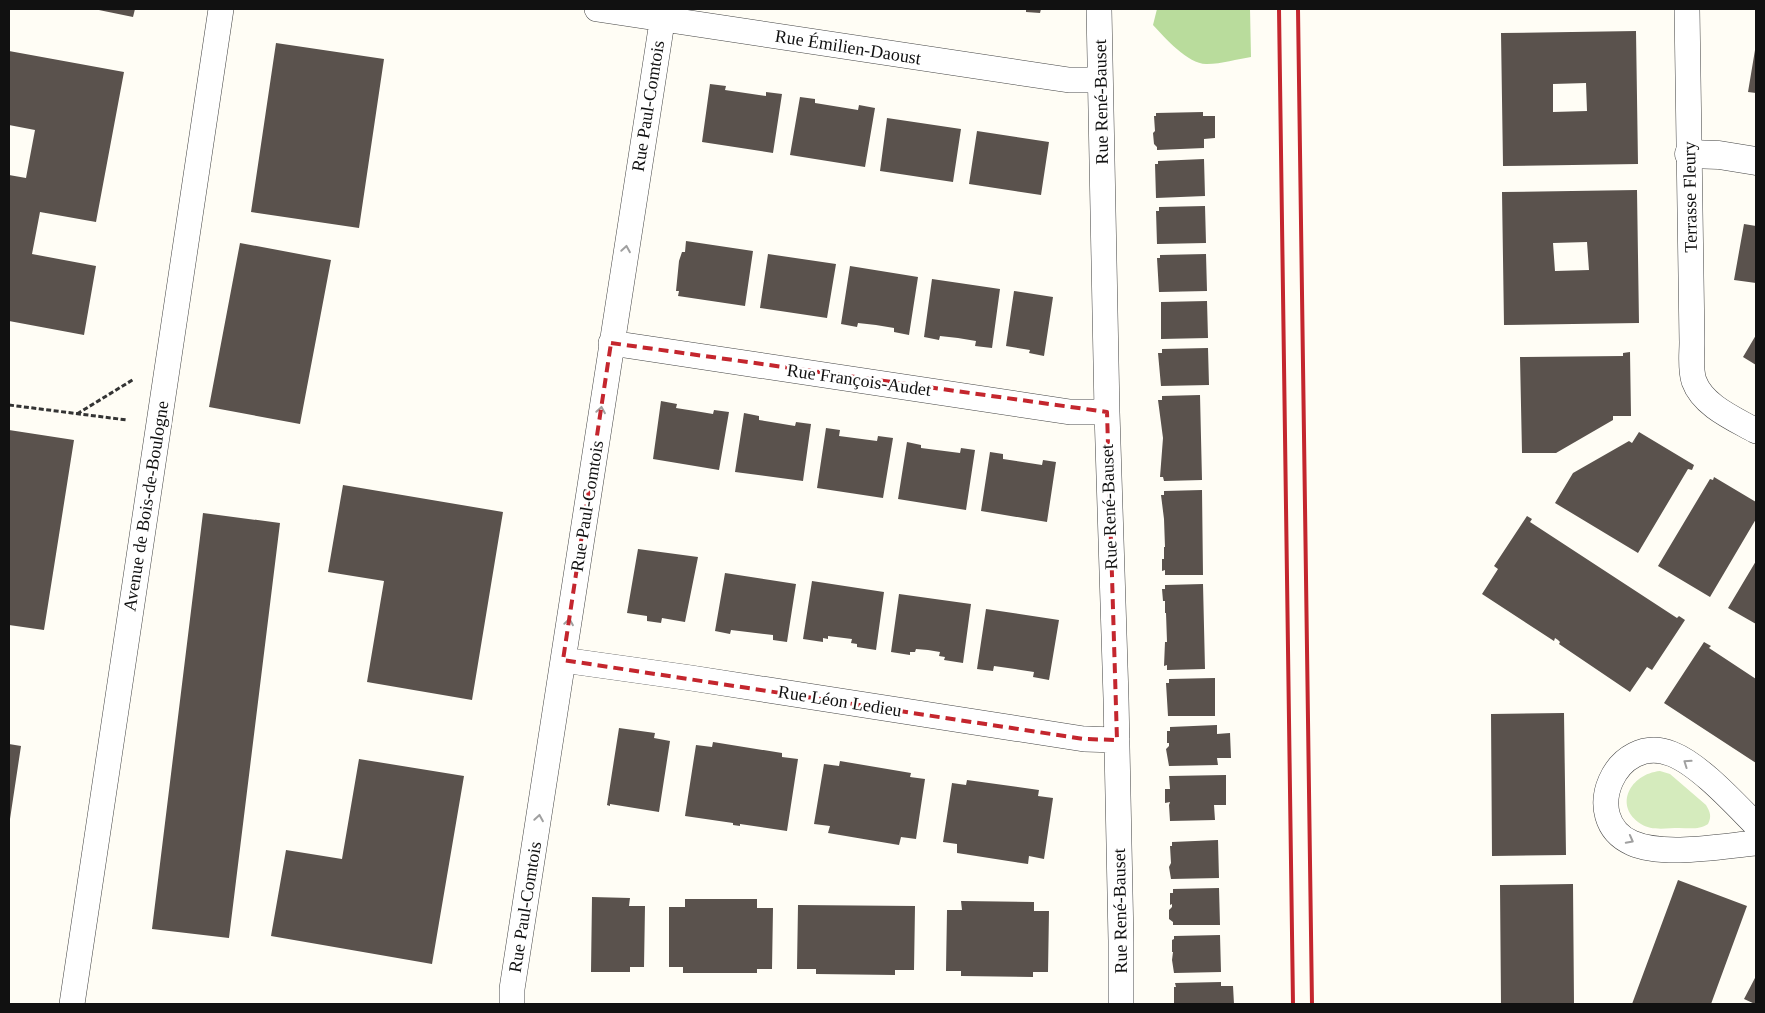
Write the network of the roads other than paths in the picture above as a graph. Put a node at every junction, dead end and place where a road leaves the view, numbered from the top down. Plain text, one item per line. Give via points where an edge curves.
1 (221, 9) edge
2 (596, 9) edge
3 (1099, 9) edge
4 (1687, 9) edge
5 (663, 14) edge
6 (1100, 80) junction
7 (1689, 154) junction
8 (1756, 161) edge
9 (611, 343) junction
10 (1107, 412) junction
11 (1756, 431) edge
12 (563, 660) junction
13 (1116, 740) junction
14 (1756, 825) edge
15 (1756, 843) edge
16 (72, 1004) edge
17 (512, 1004) edge
18 (1121, 1004) edge

1 - 16 street, Avenue de Bois-de-Boulogne
2 - 5 street, Rue Émilien-Daoust
3 - 6 street, Rue René-Bauset
4 - 7 street, Terrasse Fleury
5 - 6 street, Rue Émilien-Daoust via 1069,80
9 -> 5 street, Rue Paul-Comtois
6 - 10 street, Rue René-Bauset
7 - 8 street
7 - 11 street, Terrasse Fleury via 1692,364 1696,384 1712,404
9 - 10 street, Rue François-Audet via 1070,412
12 -> 9 street, Rue Paul-Comtois
10 - 13 street, Rue René-Bauset
12 - 13 street, Rue Léon Ledieu via 1074,737
17 -> 12 street, Rue Paul-Comtois
13 - 18 street, Rue René-Bauset
14 -> 15 street via 1695,769 1666,752 1652,751 1631,757 1614,772 1608,789 1606,805 1609,820 1632,843 1665,849

